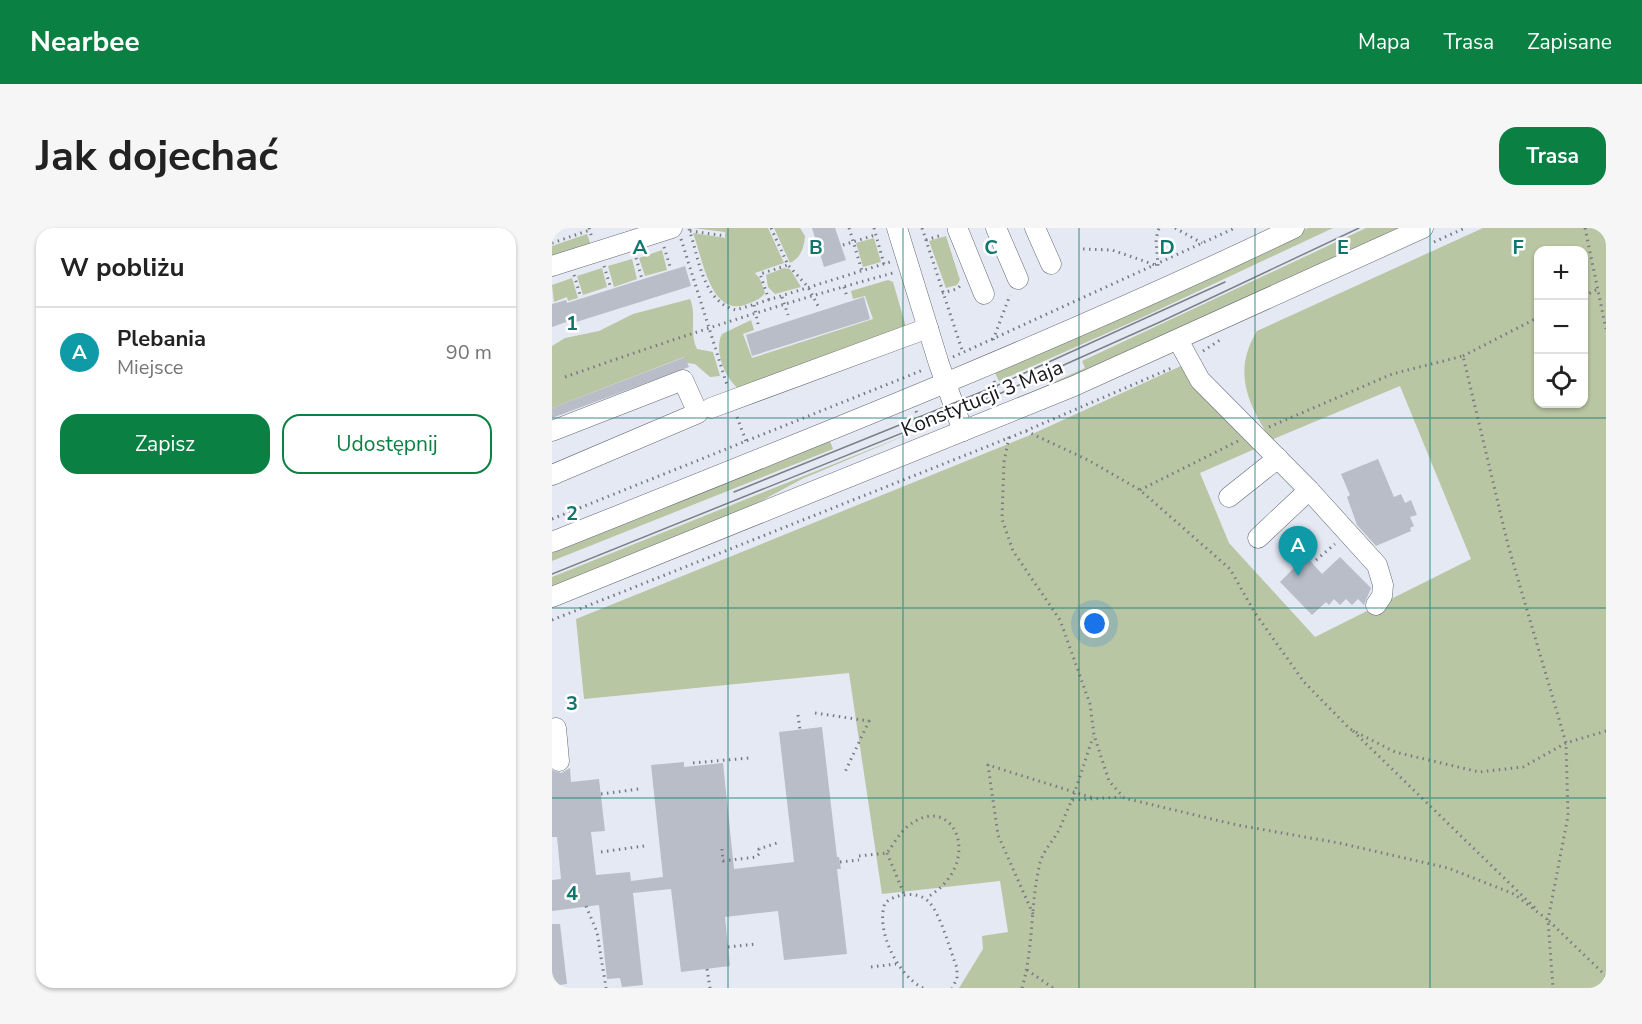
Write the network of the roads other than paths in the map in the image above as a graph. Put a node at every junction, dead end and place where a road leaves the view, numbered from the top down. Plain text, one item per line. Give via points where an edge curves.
1 (897, 228) edge
2 (996, 228) edge
3 (1035, 228) edge
4 (1294, 228) edge
5 (1423, 228) edge
6 (958, 230) dead end
7 (678, 233) edge
8 (1051, 264) dead end
9 (552, 266) edge
10 (1015, 284) road end
11 (984, 294) dead end
12 (928, 328) junction
13 (1178, 340) junction
14 (946, 385) junction
15 (711, 408) dead end
16 (552, 431) edge
17 (963, 431) junction
18 (1278, 458) junction
19 (552, 475) edge
20 (1309, 490) junction
21 (1229, 497) dead end
22 (1258, 538) dead end
23 (552, 542) edge
24 (552, 597) edge
25 (1376, 605) dead end
26 (556, 728) dead end
27 (559, 761) dead end

1 - 12 street
2 - 10 street
3 - 8 street
4 - 14 street, Konstytucji 3 Maja
5 - 13 street, Konstytucji 3 Maja
6 - 11 street
7 - 9 street via 631,241
12 - 14 street
12 - 15 street
13 - 17 street, Konstytucji 3 Maja
13 - 18 street via 1200,380
14 - 17 street
14 - 23 street, Konstytucji 3 Maja
16 - 19 street via 682,380 698,413
17 - 24 street, Konstytucji 3 Maja
18 - 20 street
18 - 21 street
20 - 22 street
20 - 25 street via 1377,565 1382,575 1382,596
26 - 27 street

